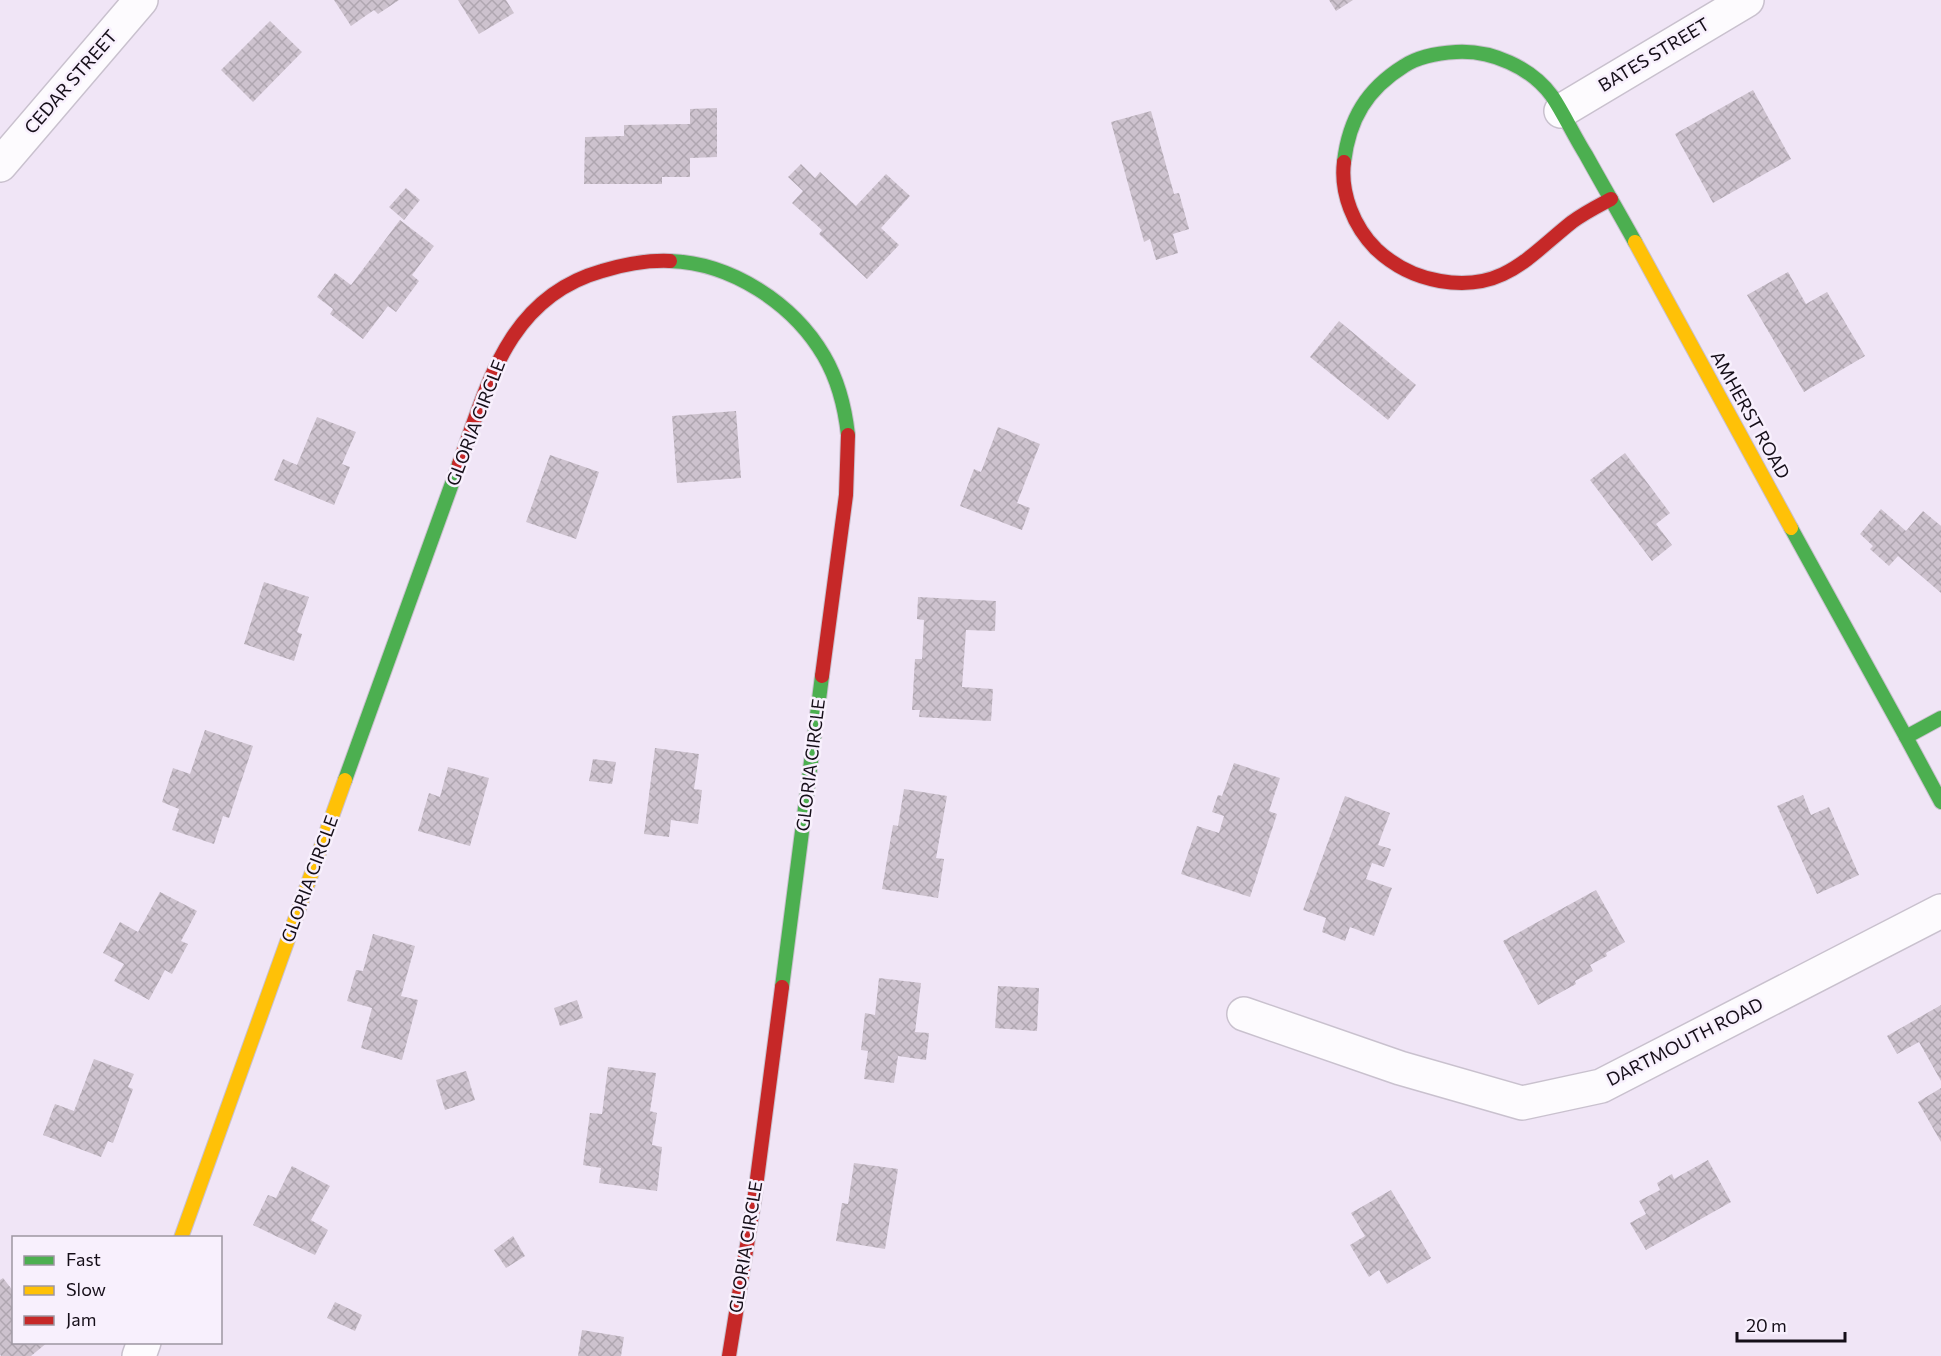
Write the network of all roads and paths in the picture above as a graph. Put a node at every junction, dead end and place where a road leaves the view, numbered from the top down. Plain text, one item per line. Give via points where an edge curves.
1 (141, 0) edge
2 (1747, 0) edge
3 (1562, 111) junction
4 (0, 165) edge
5 (1611, 199) junction
6 (1941, 718) edge
7 (1906, 737) junction
8 (1941, 802) edge
9 (1941, 911) edge
10 (1244, 1014) dead end
11 (182, 1236) edge
12 (729, 1356) edge

1 - 4 street, CEDAR STREET
2 - 3 street, BATES STREET
3 - 5 street, AMHERST ROAD
3 - 5 street, AMHERST ROAD via 1537,80 1504,59 1446,51 1408,63 1376,85 1364,100 1347,136 1343,175 1352,213 1373,246 1404,270 1422,278 1461,284 1500,276 1517,268 1586,212
5 - 7 street, AMHERST ROAD
6 - 7 street
7 - 8 street, AMHERST ROAD
9 - 10 street, DARTMOUTH ROAD via 1601,1086 1522,1103 1400,1068
11 - 12 street, GLORIA CIRCLE via 487,386 502,354 519,324 574,279 645,260 683,260 719,269 754,286 785,309 826,360 847,427 844,507 754,1202

